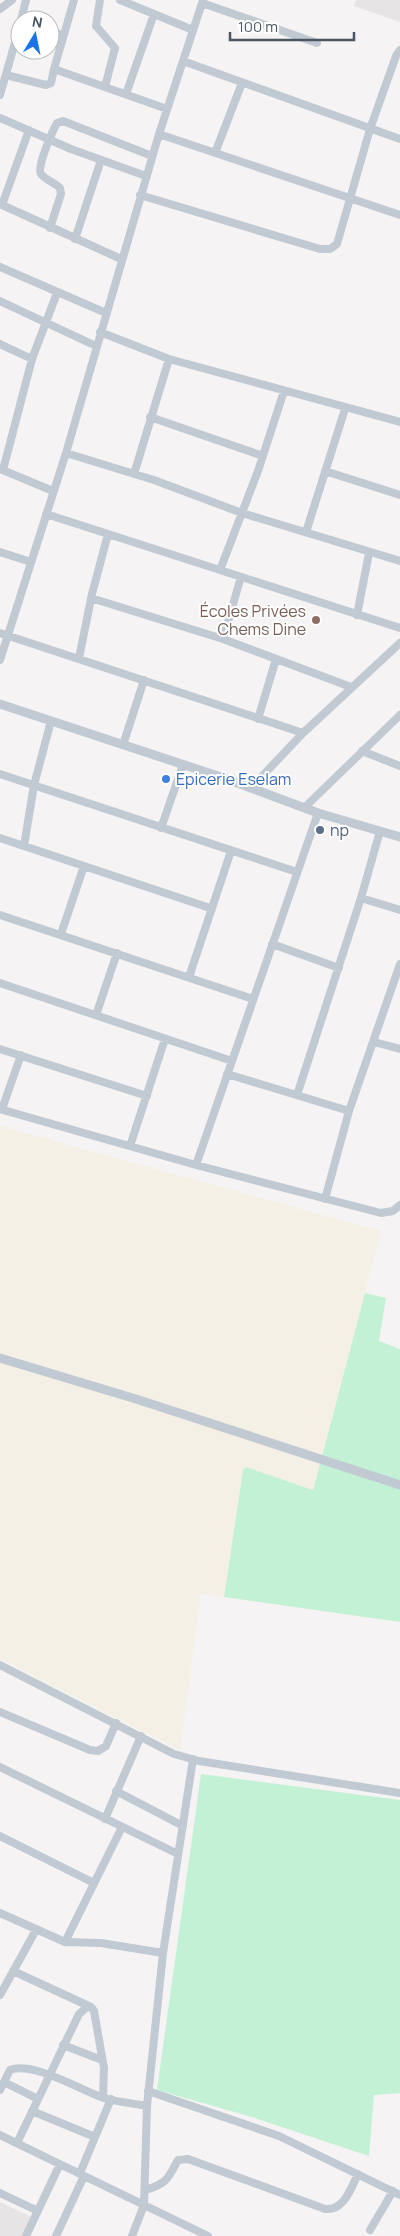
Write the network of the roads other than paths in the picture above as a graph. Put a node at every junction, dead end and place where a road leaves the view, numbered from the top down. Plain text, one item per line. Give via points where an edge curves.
1 (12, 0) edge
2 (74, 0) edge
3 (100, 0) edge
4 (120, 0) edge
5 (202, 1) edge
6 (0, 9) edge
7 (154, 14) junction
8 (193, 30) junction
9 (62, 35) joint
10 (317, 43) dead end
11 (400, 50) edge
12 (10, 60) edge
13 (183, 61) junction
14 (54, 69) junction
15 (6, 75) junction
16 (242, 83) junction
17 (105, 86) junction
18 (1, 90) edge
19 (126, 94) junction
20 (167, 109) junction
21 (0, 118) edge
22 (370, 129) junction
23 (29, 130) junction
24 (159, 134) junction
25 (49, 138) junction
26 (400, 139) edge
27 (215, 153) junction
28 (152, 156) junction
29 (101, 160) junction
30 (146, 176) junction
31 (140, 195) junction
32 (350, 198) junction
33 (1, 205) edge
34 (400, 215) edge
35 (50, 228) junction
36 (75, 239) junction
37 (121, 259) junction
38 (0, 267) edge
39 (57, 293) junction
40 (0, 301) edge
41 (106, 313) junction
42 (44, 322) junction
43 (100, 332) junction
44 (0, 344) edge
45 (96, 346) junction
46 (32, 359) junction
47 (169, 359) junction
48 (284, 391) junction
49 (345, 409) junction
50 (150, 418) junction
51 (400, 422) edge
52 (66, 453) junction
53 (263, 456) junction
54 (1, 470) edge
55 (325, 471) junction
56 (134, 474) junction
57 (53, 491) junction
58 (400, 495) edge
59 (242, 513) junction
60 (46, 514) junction
61 (306, 532) junction
62 (108, 534) junction
63 (0, 552) edge
64 (369, 552) junction
65 (400, 561) edge
66 (30, 562) junction
67 (220, 570) junction
68 (241, 577) junction
69 (91, 598) junction
70 (357, 615) junction
71 (400, 628) edge
72 (4, 634) edge
73 (223, 639) junction
74 (400, 643) edge
75 (79, 658) junction
76 (276, 659) junction
77 (0, 660) edge
78 (144, 680) junction
79 (351, 687) junction
80 (0, 704) edge
81 (400, 715) edge
82 (258, 719) junction
83 (51, 721) junction
84 (303, 733) junction
85 (123, 745) junction
86 (362, 751) junction
87 (183, 765) junction
88 (400, 766) edge
89 (0, 774) edge
90 (34, 785) junction
91 (251, 788) junction
92 (304, 808) junction
93 (318, 813) junction
94 (161, 828) junction
95 (380, 831) junction
96 (400, 837) edge
97 (0, 838) edge
98 (24, 846) junction
99 (231, 851) junction
100 (84, 866) junction
101 (297, 872) junction
102 (361, 898) junction
103 (210, 908) junction
104 (400, 910) edge
105 (0, 915) edge
106 (61, 934) junction
107 (272, 944) junction
108 (117, 952) junction
109 (400, 964) edge
110 (339, 968) junction
111 (189, 977) junction
112 (0, 983) edge
113 (253, 999) junction
114 (96, 1015) junction
115 (165, 1039) junction
116 (374, 1042) junction
117 (0, 1049) edge
118 (400, 1050) edge
119 (21, 1056) junction
120 (232, 1061) junction
121 (228, 1074) junction
122 (297, 1095) junction
123 (147, 1096) junction
124 (1, 1109) edge
125 (349, 1111) junction
126 (130, 1146) junction
127 (196, 1165) junction
128 (325, 1199) junction
129 (400, 1205) edge
130 (0, 1358) edge
131 (400, 1485) edge
132 (0, 1665) edge
133 (0, 1712) edge
134 (116, 1723) junction
135 (141, 1736) junction
136 (193, 1759) junction
137 (0, 1767) edge
138 (116, 1791) junction
139 (400, 1794) edge
140 (105, 1819) junction
141 (183, 1826) junction
142 (122, 1827) junction
143 (0, 1836) edge
144 (178, 1854) junction
145 (94, 1883) junction
146 (0, 1913) edge
147 (36, 1930) junction
148 (65, 1942) junction
149 (162, 1953) junction
150 (13, 1971) junction
151 (0, 1995) edge
152 (87, 2007) junction
153 (64, 2045) junction
154 (102, 2060) junction
155 (49, 2075) junction
156 (4, 2082) junction
157 (0, 2090) edge
158 (148, 2091) junction
159 (103, 2097) junction
160 (38, 2099) junction
161 (111, 2099) junction
162 (147, 2106) junction
163 (32, 2111) junction
164 (0, 2135) edge
165 (95, 2137) junction
166 (17, 2143) junction
167 (60, 2164) junction
168 (358, 2174) junction
169 (82, 2175) junction
170 (146, 2190) junction
171 (397, 2193) edge
172 (0, 2194) edge
173 (144, 2205) junction
174 (38, 2211) junction
175 (370, 2230) dead end
176 (26, 2236) edge
177 (56, 2236) edge
178 (133, 2236) edge
179 (208, 2236) edge

1 - 6 street
2 - 9 street
3 - 17 street via 96,26 115,48
4 - 7 street
5 - 8 street
5 - 10 street
7 - 8 street
7 - 19 street
8 - 13 street
9 - 14 street
11 - 22 street
12 - 15 street
13 - 16 street
13 - 20 street
14 - 15 street via 51,83 46,85
14 - 17 street
15 - 18 street
16 - 22 street
16 - 27 street
17 - 19 street
19 - 20 street
20 - 24 street
21 - 23 street
22 - 26 street
22 - 32 street
23 - 25 street
23 - 33 street
24 - 27 street
24 - 28 street
25 - 28 street via 57,123 64,121
25 - 29 street
25 - 35 street via 40,173 60,188 61,194
27 - 32 street
28 - 30 street
29 - 30 street
29 - 36 street
30 - 31 street
31 - 32 street via 320,249 330,249 337,244
31 - 37 street
32 - 34 street
33 - 35 street
35 - 36 street
36 - 37 street
37 - 41 street
38 - 39 street
39 - 41 street
39 - 42 street
40 - 42 street
41 - 43 street
42 - 45 street
42 - 46 street
43 - 45 street
43 - 47 street
44 - 46 street
45 - 52 street
46 - 54 street
47 - 48 street
47 - 50 street
48 - 49 street
48 - 53 street
49 - 51 street
49 - 55 street
50 - 53 street
50 - 56 street
52 - 56 street
52 - 57 street
53 - 59 street
54 - 57 street
55 - 58 street
55 - 61 street
56 - 59 street
57 - 60 street
59 - 61 street
59 - 67 street
60 - 62 street
60 - 66 street
61 - 64 street
62 - 67 street
62 - 69 street
63 - 66 street
64 - 65 street
64 - 70 street
66 - 72 street
67 - 68 street
68 - 70 street
68 - 73 street
69 - 73 street
69 - 75 street
70 - 71 street
72 - 75 street
72 - 77 street
73 - 76 street
74 - 79 street
75 - 78 street
76 - 79 street
76 - 82 street
78 - 82 street
78 - 85 street
79 - 84 street
80 - 83 street
81 - 86 street
82 - 84 street
83 - 85 street
83 - 90 street
84 - 91 street
85 - 87 street
86 - 88 street
86 - 92 street
87 - 91 street
87 - 94 street
89 - 90 street
90 - 94 street
90 - 98 street
91 - 92 street
92 - 93 street
93 - 95 street
93 - 101 street
94 - 99 street
95 - 96 street
95 - 102 street
97 - 98 street
98 - 100 street
99 - 101 street
99 - 103 street
100 - 103 street
100 - 106 street
101 - 107 street
102 - 104 street
102 - 110 street
103 - 111 street
105 - 106 street
106 - 108 street
107 - 110 street
107 - 113 street
108 - 111 street
108 - 114 street
109 - 116 street
110 - 122 street
111 - 113 street
112 - 114 street
113 - 120 street
114 - 115 street
115 - 120 street
115 - 123 street
116 - 118 street
116 - 125 street
117 - 119 street
119 - 123 street
119 - 124 street
120 - 121 street
121 - 122 street
121 - 127 street
122 - 125 street
123 - 126 street
124 - 126 street
125 - 128 street
126 - 127 street
127 - 128 street
128 - 129 street via 381,1213 393,1211
130 - 131 street
132 - 134 street
133 - 134 street via 98,1751 106,1746
134 - 135 street
135 - 136 street via 174,1754
135 - 138 street
136 - 139 street
136 - 141 street
137 - 140 street
138 - 140 street
138 - 141 street
140 - 142 street
141 - 144 street
142 - 144 street
142 - 145 street
143 - 145 street
144 - 149 street
145 - 148 street
146 - 147 street
147 - 148 street
147 - 150 street
148 - 149 street via 101,1942
149 - 158 street
150 - 151 street
150 - 152 street
152 - 153 street via 79,2014
152 - 154 street via 94,2011
153 - 154 street
153 - 155 street
154 - 159 street
155 - 156 street via 15,2068 10,2070
155 - 159 street
155 - 160 street
156 - 157 street
156 - 160 street
158 - 162 street
158 - 168 street via 278,2136
159 - 161 street
160 - 163 street
161 - 162 street
161 - 165 street
162 - 170 street
163 - 165 street
163 - 166 street
164 - 166 street
165 - 169 street
166 - 167 street
167 - 169 street
167 - 174 street
168 - 170 street via 342,2204 333,2210 188,2159 178,2160 167,2181
168 - 171 street
169 - 173 street
169 - 177 street
170 - 173 street
171 - 175 street
172 - 174 street
173 - 178 street
173 - 179 street
174 - 176 street

